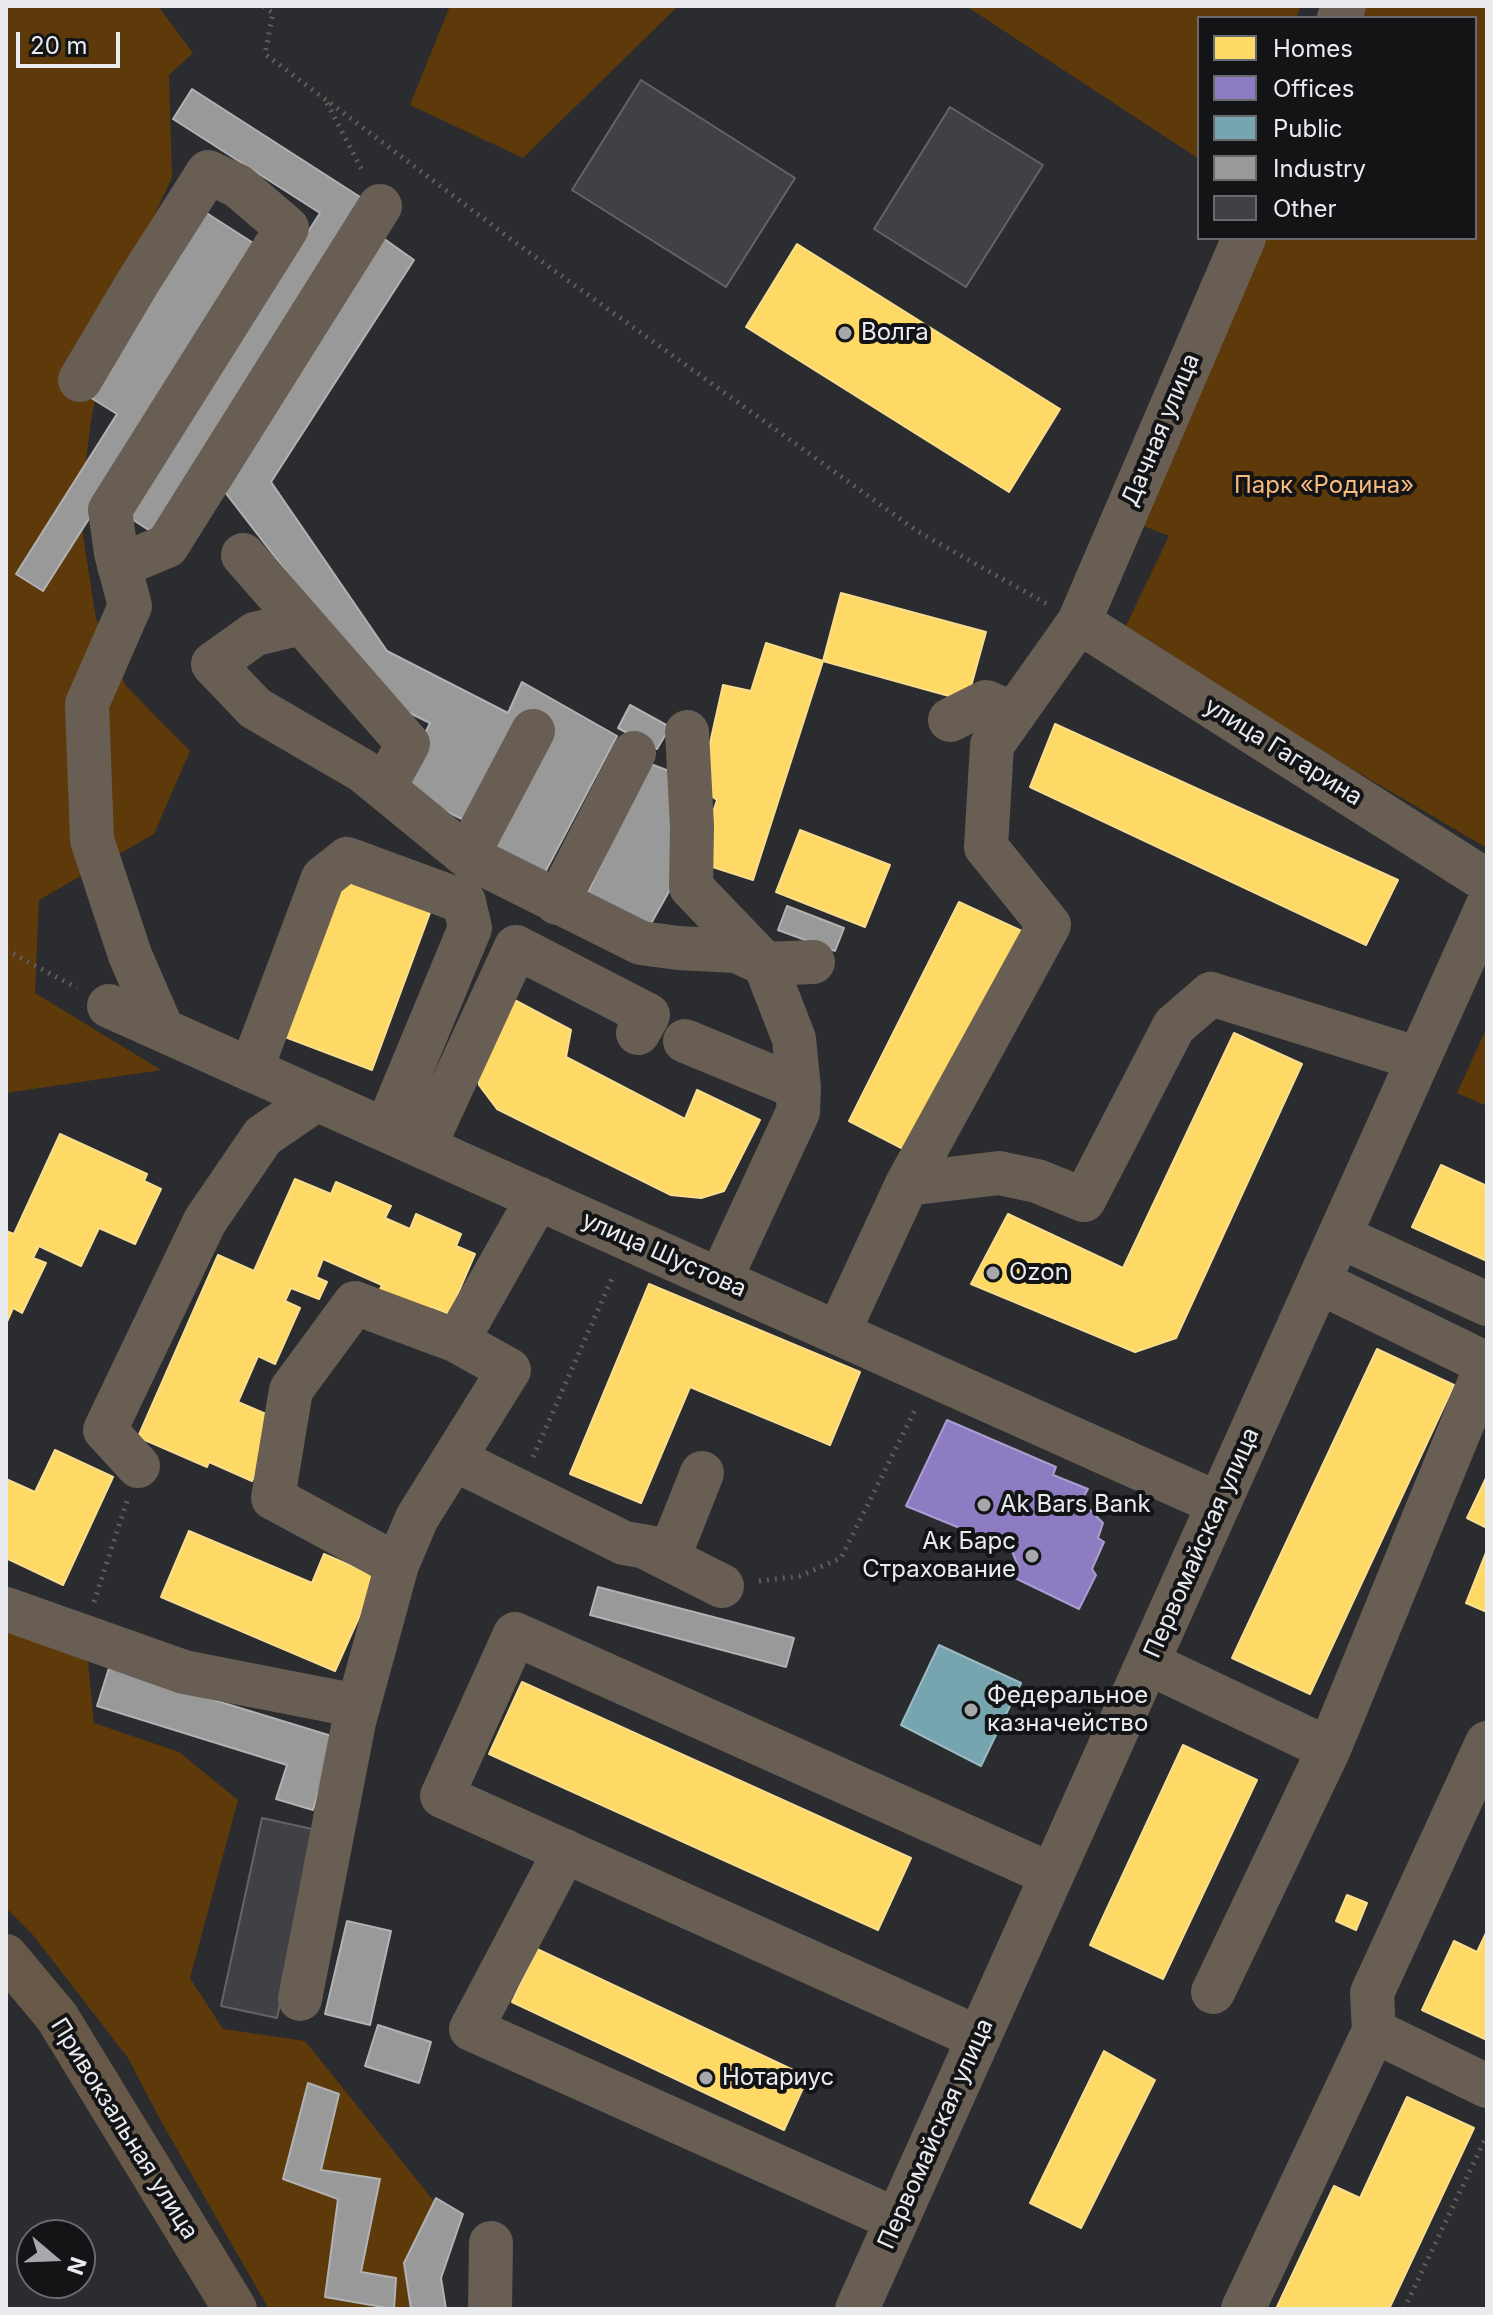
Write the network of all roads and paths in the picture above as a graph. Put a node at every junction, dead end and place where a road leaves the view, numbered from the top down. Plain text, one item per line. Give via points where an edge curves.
1 (263, 6) edge
2 (325, 99) junction
3 (380, 206) joint
4 (1243, 240) edge
5 (80, 380) dead end
6 (243, 555) dead end
7 (119, 566) junction
8 (1079, 622) junction
9 (301, 623) junction
10 (1014, 714) junction
11 (950, 720) dead end
12 (533, 731) dead end
13 (687, 732) dead end
14 (634, 753) dead end
15 (384, 787) junction
16 (467, 856) junction
17 (1487, 881) edge
18 (557, 903) junction
19 (1487, 907) edge
20 (6, 950) edge
21 (813, 962) dead end
22 (765, 964) junction
23 (109, 1006) joint
24 (162, 1029) junction
25 (638, 1033) dead end
26 (685, 1041) dead end
27 (1419, 1059) junction
28 (251, 1070) junction
29 (799, 1088) junction
30 (317, 1099) junction
31 (405, 1138) junction
32 (907, 1184) junction
33 (538, 1198) junction
34 (1339, 1236) junction
35 (630, 1239) junction
36 (720, 1280) junction
37 (1319, 1282) junction
38 (1487, 1304) edge
39 (838, 1333) junction
40 (457, 1341) junction
41 (931, 1374) junction
42 (454, 1459) junction
43 (138, 1466) joint
44 (702, 1473) dead end
45 (518, 1490) junction
46 (1219, 1504) junction
47 (643, 1546) junction
48 (397, 1565) junction
49 (722, 1586) joint
50 (6, 1609) edge
51 (83, 1636) junction
52 (1148, 1663) junction
53 (358, 1706) junction
54 (1487, 1743) edge
55 (1329, 1749) junction
56 (565, 1851) junction
57 (1052, 1875) junction
58 (6, 1956) edge
59 (1213, 1992) dead end
60 (300, 1999) dead end
61 (1374, 2031) junction
62 (979, 2038) junction
63 (1487, 2086) edge
64 (1487, 2135) edge
65 (897, 2220) junction
66 (491, 2243) dead end
67 (235, 2309) edge
68 (490, 2309) edge
69 (857, 2309) edge
70 (1243, 2309) edge
71 (1404, 2309) edge

1 - 2 path via 273,13 265,54
2 - 3 path
2 - 8 path via 917,531
3 - 7 street via 167,546
4 - 8 street, Дачная улица
5 - 7 street via 208,172 238,186 287,228 110,510
6 - 9 street
7 - 24 street via 130,606 87,704 92,840 130,955
8 - 10 street, Дачная улица
8 - 17 street, улица Гагарина
9 - 15 street via 408,744
9 - 15 street via 255,634 213,664 255,708
10 - 11 street via 986,702
10 - 32 street, Дачная улица via 992,745 986,847 1049,925
12 - 16 street
13 - 22 street via 691,887
14 - 18 street
15 - 16 street
16 - 18 street
18 - 22 street via 641,943 736,951
19 - 27 street, Первомайская улица
20 - 23 path
21 - 22 street
22 - 29 street via 794,1039
23 - 24 street, улица Шустова
24 - 28 street, улица Шустова
25 - 31 street via 648,1015 516,947
26 - 29 street
27 - 32 street via 1211,994 1174,1026 1084,1200 999,1173
27 - 34 street, Первомайская улица
28 - 30 street, улица Шустова
28 - 31 street via 323,878 347,859 464,902 470,928
29 - 36 street via 798,1112
30 - 31 street, улица Шустова
30 - 43 street via 263,1136 205,1221 105,1430
31 - 33 street, улица Шустова
32 - 39 street
33 - 35 street, улица Шустова
33 - 40 street
34 - 37 street, Первомайская улица
34 - 38 street
35 - 36 street, улица Шустова
35 - 45 path
36 - 39 street, улица Шустова
37 - 46 street, Первомайская улица
37 - 55 street via 1487,1364
39 - 41 street, улица Шустова
40 - 42 street via 509,1370
40 - 48 street via 355,1303 291,1390 273,1498
41 - 46 street, улица Шустова
41 - 49 path via 841,1558 800,1576
42 - 45 street
42 - 48 street via 417,1518
43 - 51 path
44 - 47 street via 671,1551
45 - 47 street via 624,1543
46 - 52 street, Первомайская улица
47 - 49 street
48 - 53 street
50 - 51 street
51 - 53 street via 184,1672
52 - 55 street
52 - 57 street, Первомайская улица
53 - 60 street
54 - 61 street via 1372,1993
55 - 59 street
56 - 57 street via 442,1796 515,1634
56 - 62 street
56 - 65 street via 471,2029
57 - 62 street, Первомайская улица
58 - 67 main road, Привокзальная улица via 57,2017
61 - 63 street
61 - 70 street
62 - 65 street, Первомайская улица
64 - 71 path
65 - 69 street, Первомайская улица
66 - 68 street

